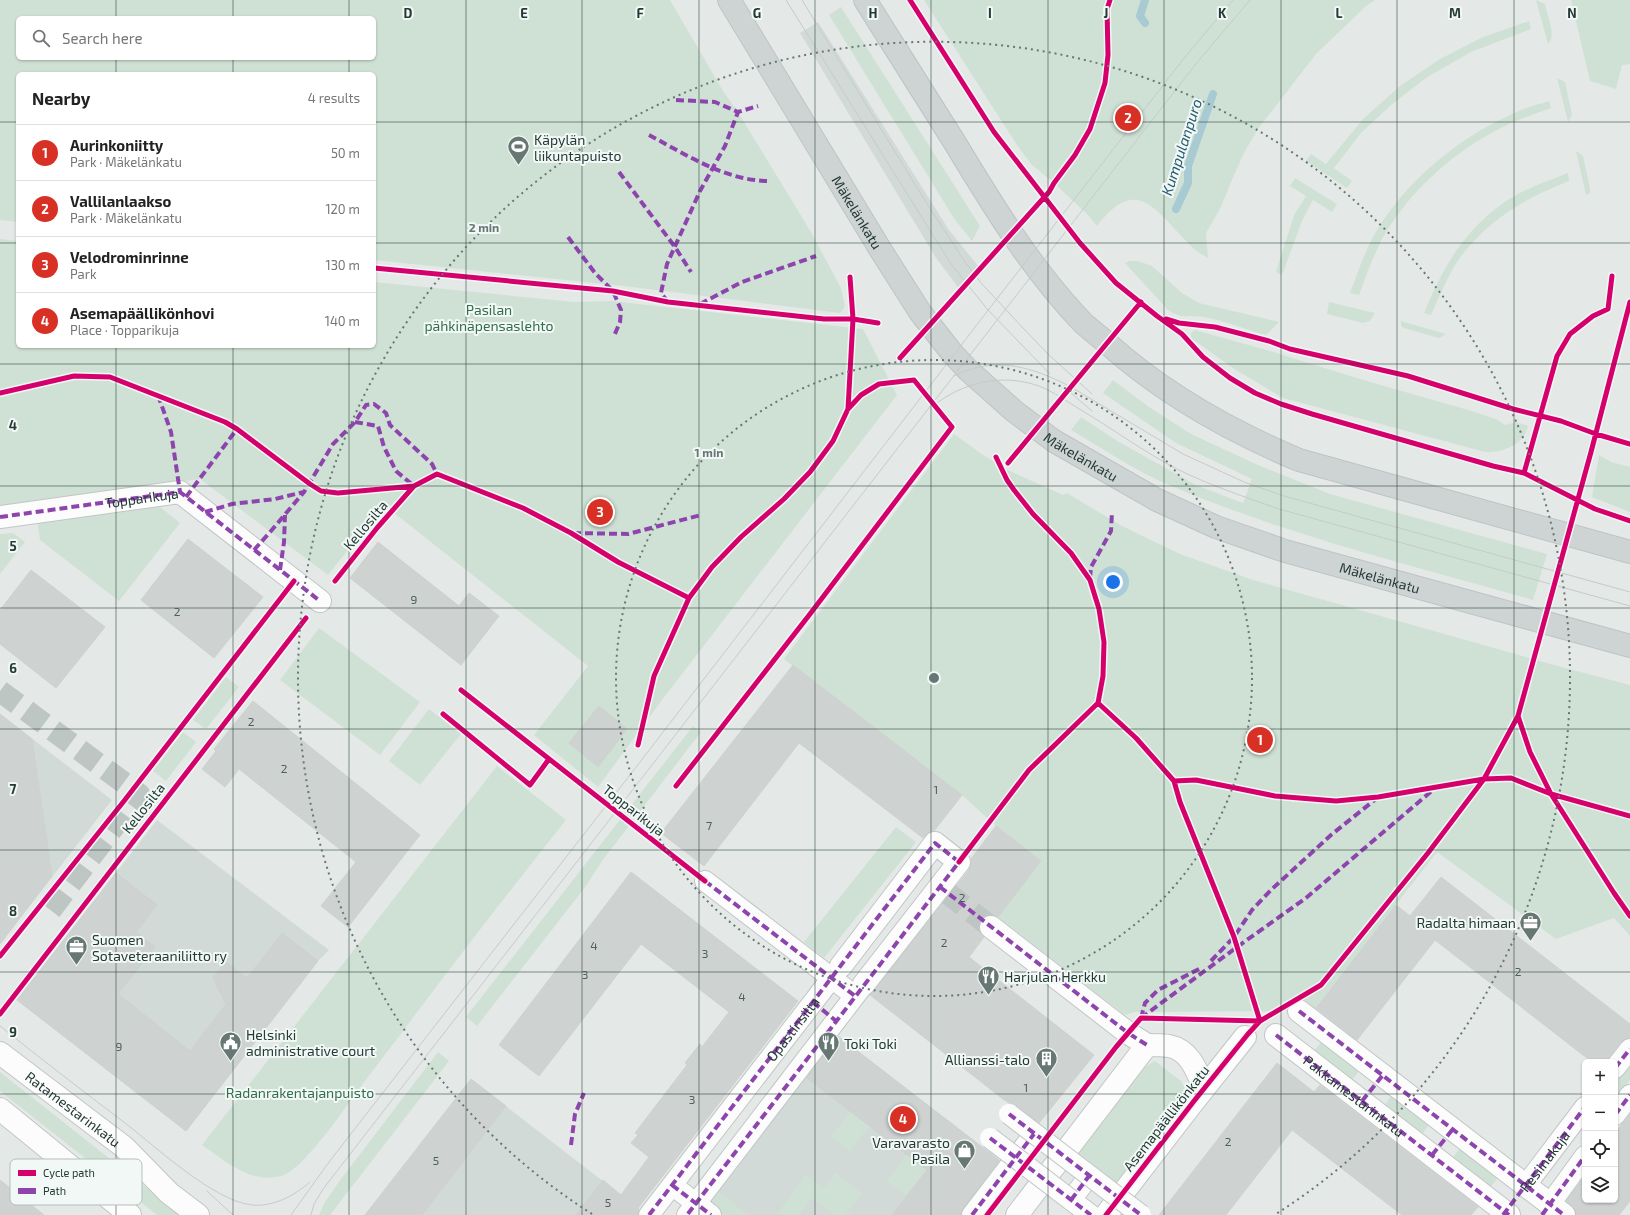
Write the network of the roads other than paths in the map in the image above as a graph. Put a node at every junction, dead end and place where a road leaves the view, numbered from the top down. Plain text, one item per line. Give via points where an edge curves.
1 (729, 0) edge
2 (864, 0) edge
3 (0, 517) edge
4 (1630, 552) edge
5 (320, 600) dead end
6 (1630, 646) edge
7 (705, 881) dead end
8 (991, 927) tunnel mouth
9 (836, 972) junction
10 (860, 990) junction
11 (813, 1002) junction
12 (1299, 1011) dead end
13 (836, 1021) junction
14 (1276, 1035) dead end
15 (1245, 1037) dead end
16 (1147, 1045) junction
17 (1630, 1049) edge
18 (0, 1053) edge
19 (1618, 1064) edge
20 (1383, 1075) junction
21 (1204, 1088) junction
22 (1630, 1095) edge
23 (1362, 1101) junction
24 (0, 1109) edge
25 (1618, 1111) edge
26 (1582, 1112) edge
27 (1008, 1114) dead end
28 (1453, 1129) junction
29 (1034, 1134) junction
30 (990, 1138) dead end
31 (1432, 1155) junction
32 (1016, 1158) junction
33 (61, 1159) edge
34 (136, 1159) edge
35 (1582, 1161) edge
36 (142, 1165) edge
37 (1089, 1176) junction
38 (672, 1185) junction
39 (1526, 1185) junction
40 (1071, 1200) junction
41 (118, 1205) edge
42 (699, 1210) edge
43 (1552, 1211) edge
44 (1506, 1214) edge
45 (130, 1215) edge
46 (198, 1215) edge
47 (649, 1215) edge
48 (972, 1215) edge
49 (1017, 1215) edge
50 (1091, 1215) edge
51 (1106, 1215) edge
52 (1141, 1215) edge

1 - 6 main road, Mäkelänkatu via 920,312 968,370 1054,442 1157,500 1216,527 1285,551
2 - 4 main road via 1005,225 1055,291 1084,323 1172,394 1260,444 1299,460
3 - 5 street, Topparikuja via 180,492
7 - 9 street
8 - 16 street
9 - 10 street
9 - 10 street, Opastinsilta via 935,843 959,862 943,889
9 - 11 street, Opastinsilta
10 - 13 street
11 - 13 street
11 - 38 street, Opastinsilta
12 - 20 street
13 - 42 street
14 - 23 street, Pakkamestarinkatu
15 - 21 street, Asemapäällikönkatu
16 - 21 street, Asemapäällikönkatu via 1170,1046 1182,1052 1192,1061
16 - 49 street
17 - 19 street
18 - 34 street, Ratamestarinkatu via 124,1147
20 - 23 street
20 - 28 street via 1433,1108
21 - 51 street, Asemapäällikönkatu
22 - 25 street
23 - 31 street, Pakkamestarinkatu
24 - 33 street
26 - 39 street, Resiinakuja
27 - 29 street, bridge
28 - 31 street
28 - 39 street
29 - 32 street
29 - 37 street, bridge
30 - 32 street, bridge
31 - 44 street, Pakkamestarinkatu
32 - 40 street, bridge
32 - 48 street
35 - 43 street
36 - 46 street, Ratamestarinkatu via 170,1193
37 - 40 street
37 - 52 street, bridge
38 - 42 street
38 - 47 street, Opastinsilta
39 - 43 street
39 - 44 street, Resiinakuja
40 - 50 street
41 - 45 street

